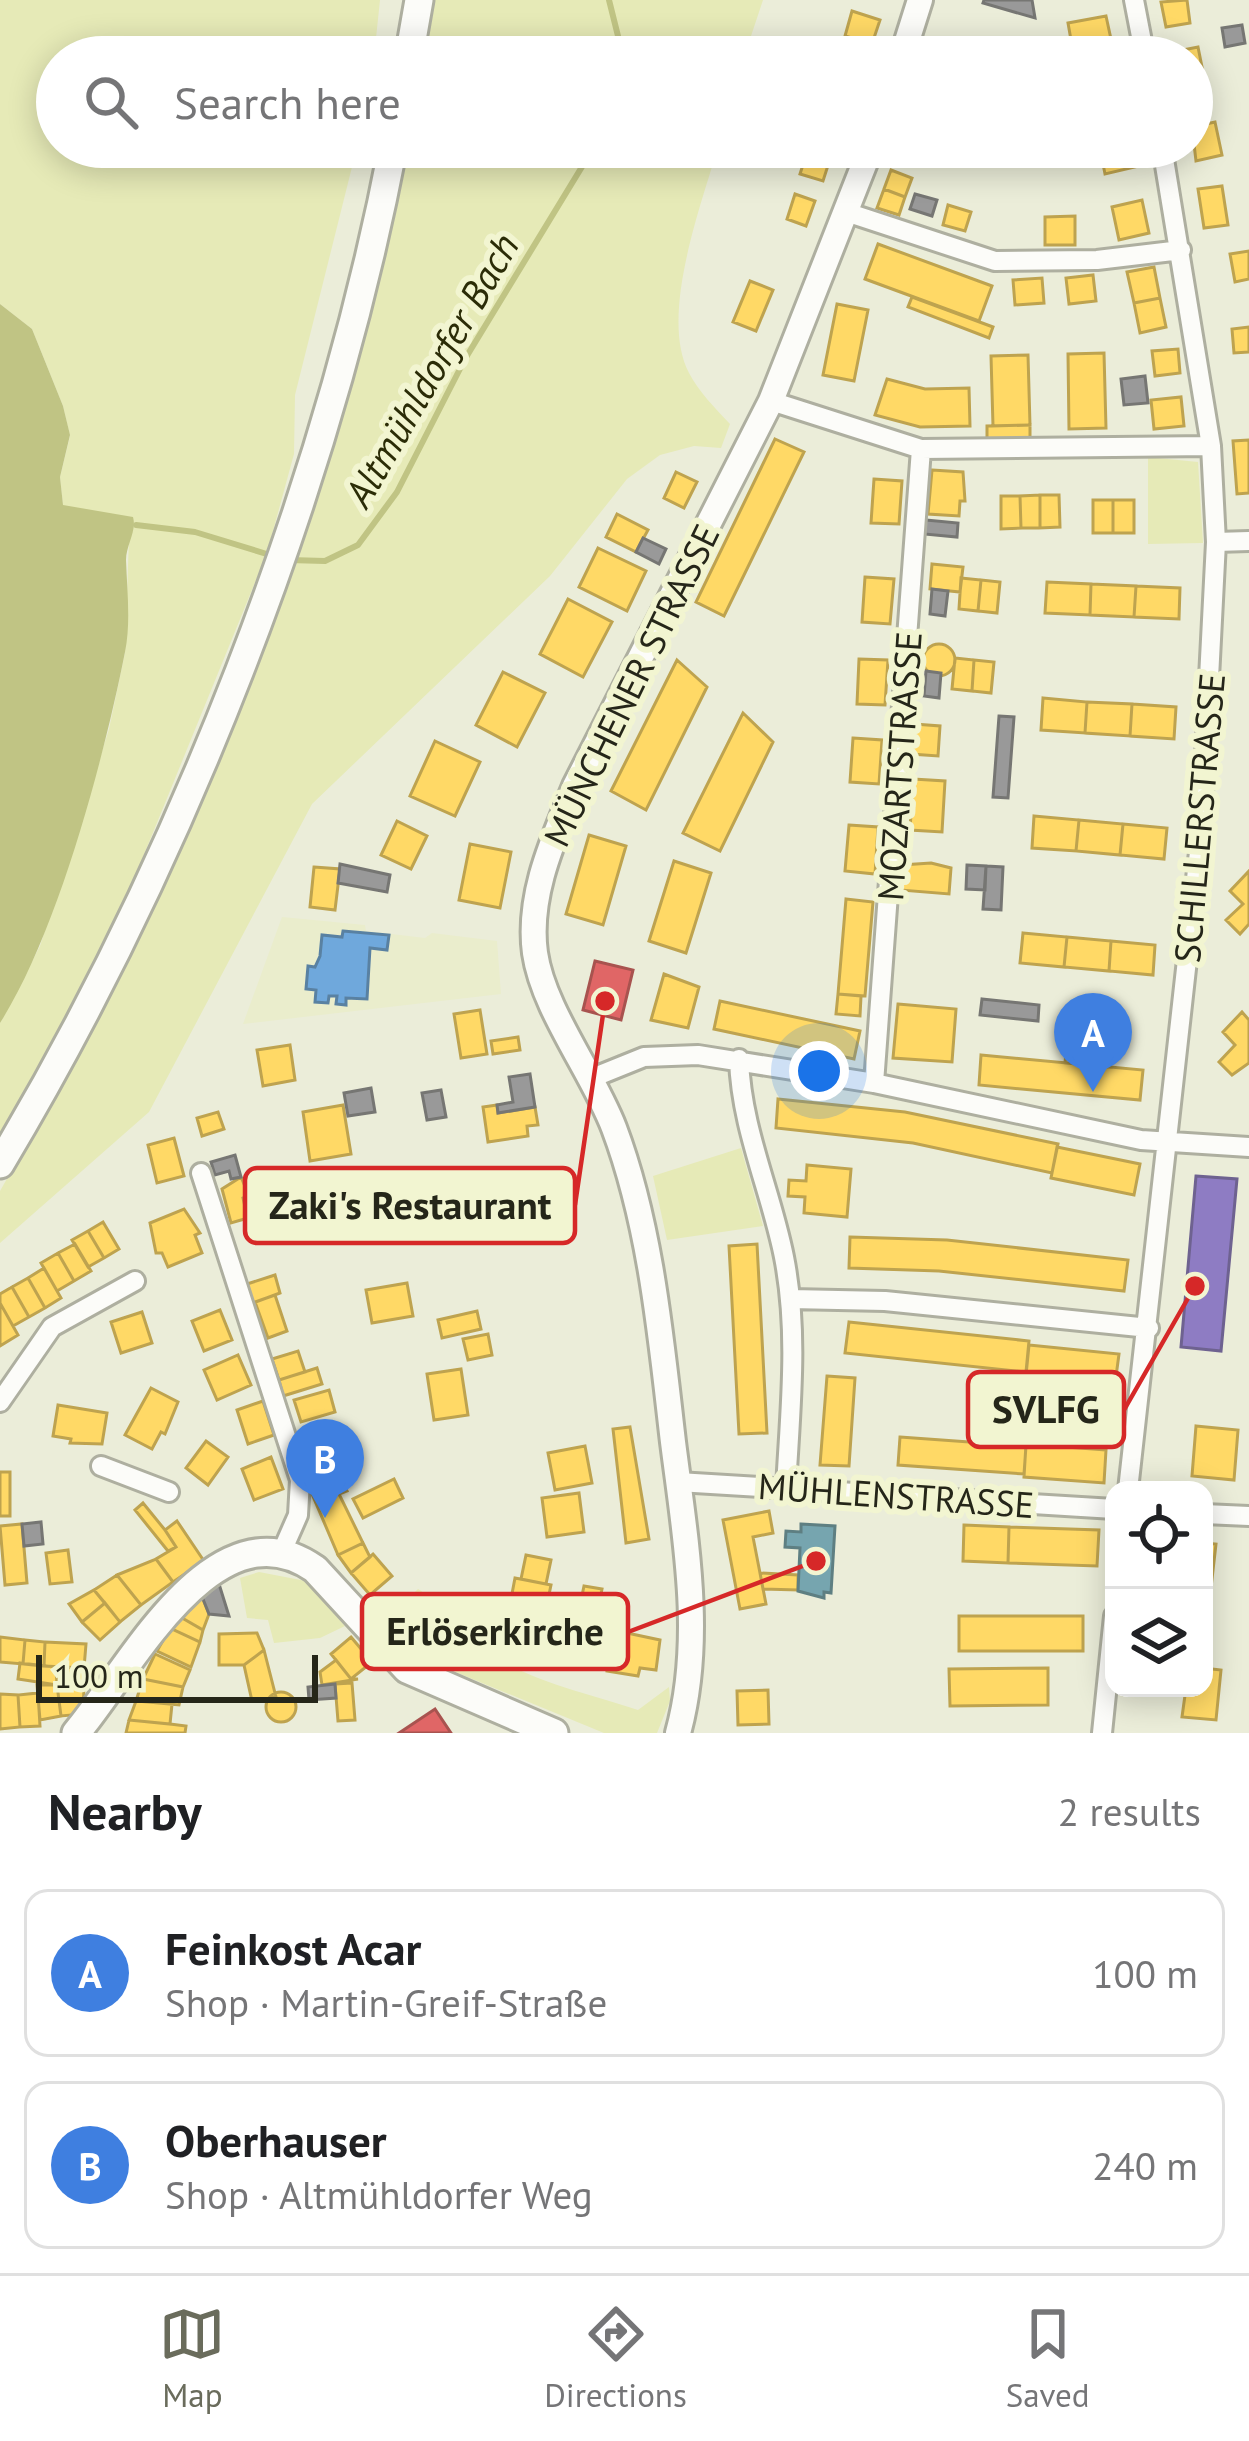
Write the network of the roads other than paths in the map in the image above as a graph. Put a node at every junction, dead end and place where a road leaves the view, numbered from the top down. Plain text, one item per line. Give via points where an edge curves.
1 (419, 0) edge
2 (920, 0) edge
3 (1134, 0) edge
4 (413, 36) edge
5 (909, 36) edge
6 (1141, 36) edge
7 (389, 168) edge
8 (865, 168) edge
9 (1166, 168) edge
10 (849, 213) junction
11 (1181, 250) junction
12 (771, 401) junction
13 (1211, 446) junction
14 (920, 449) junction
15 (1216, 542) junction
16 (1249, 542) edge
17 (739, 1059) junction
18 (592, 1078) junction
19 (874, 1083) junction
20 (1168, 1144) junction
21 (1249, 1148) edge
22 (0, 1163) edge
23 (201, 1173) dead end
24 (135, 1282) dead end
25 (791, 1299) junction
26 (1149, 1328) junction
27 (0, 1402) edge
28 (100, 1466) dead end
29 (1129, 1481) edge
30 (678, 1482) junction
31 (786, 1488) junction
32 (169, 1492) dead end
33 (1105, 1508) edge
34 (1213, 1514) edge
35 (1249, 1516) edge
36 (280, 1556) junction
37 (1106, 1697) edge
38 (76, 1733) edge
39 (554, 1733) edge
40 (678, 1733) edge
41 (1102, 1733) edge

1 - 4 main road
2 - 5 street
3 - 6 street
7 - 22 main road via 337,380 273,571 159,861
8 - 10 street, MÜNCHENER STRASSE
9 - 11 street, SCHILLERSTRASSE
10 - 11 street via 995,261
10 - 12 street, MÜNCHENER STRASSE
11 - 13 street, SCHILLERSTRASSE
12 - 14 street
12 - 18 street, MÜNCHENER STRASSE via 575,786 538,892 538,967
13 - 14 street
13 - 15 street, SCHILLERSTRASSE
14 - 19 street, MOZARTSTRASSE
15 - 16 street
15 - 20 street, SCHILLERSTRASSE via 1203,806
17 - 18 street via 661,1054
17 - 19 street
17 - 25 street
18 - 30 street, MÜNCHENER STRASSE via 636,1207
19 - 20 street
20 - 21 street
20 - 26 street, SCHILLERSTRASSE
23 - 36 street via 299,1480 298,1515
24 - 27 street via 52,1327
25 - 26 street
25 - 31 street
26 - 29 street, SCHILLERSTRASSE
28 - 32 street
30 - 31 street, MÜHLENSTRASSE
30 - 40 street, MÜNCHENER STRASSE via 690,1622
31 - 33 street, MÜHLENSTRASSE
34 - 35 street
36 - 38 main road via 248,1558 185,1589
36 - 39 main road via 315,1569 407,1669
37 - 41 street

